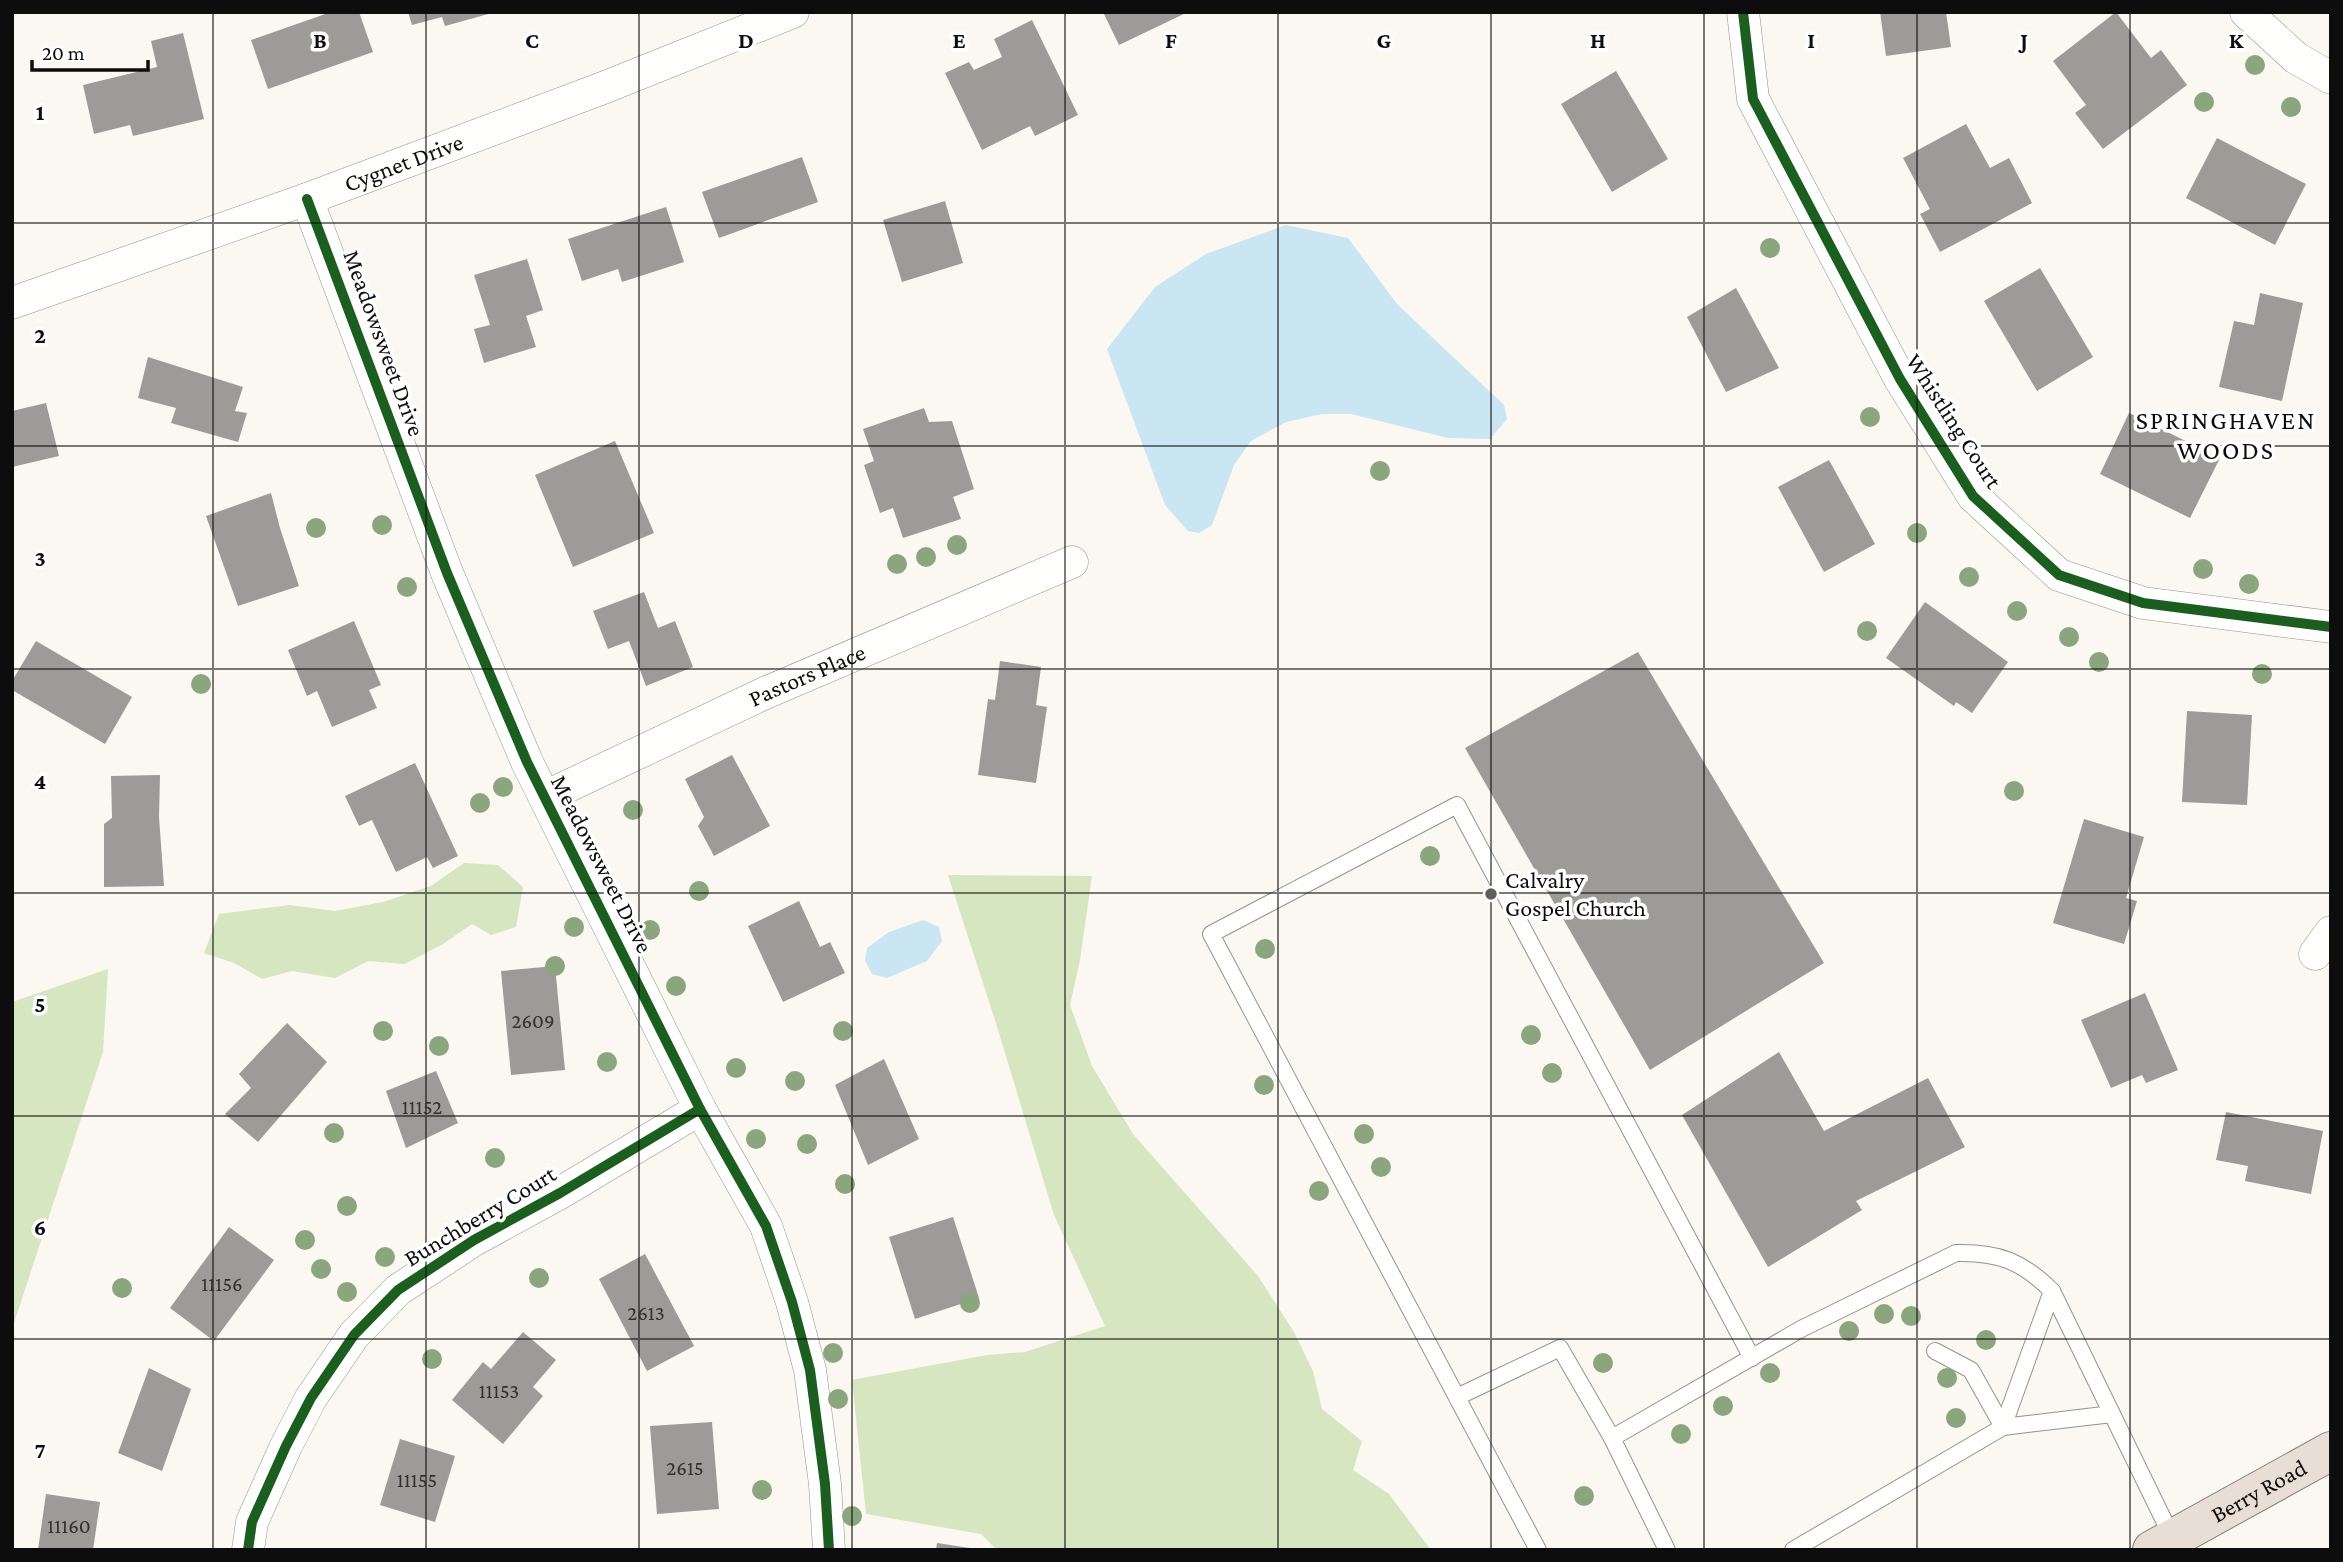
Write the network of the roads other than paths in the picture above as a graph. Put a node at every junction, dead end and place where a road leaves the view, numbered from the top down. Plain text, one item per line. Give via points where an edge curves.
1 (793, 12) edge
2 (1744, 12) edge
3 (2246, 12) edge
4 (2331, 78) edge
5 (307, 199) junction
6 (12, 303) edge
7 (1072, 562) dead end
8 (2331, 627) edge
9 (545, 797) junction
10 (700, 1109) junction
11 (2052, 1291) junction
12 (1935, 1351) dead end
13 (1752, 1358) junction
14 (1457, 1397) junction
15 (2112, 1414) junction
16 (2003, 1427) junction
17 (1612, 1438) junction
18 (2331, 1451) edge
19 (2162, 1544) edge
20 (247, 1550) edge
21 (829, 1550) edge
22 (1538, 1550) edge
23 (1667, 1550) edge
24 (1793, 1550) edge

1 - 5 street, Cygnet Drive
2 - 8 street, Whistling Court via 1753,99 1900,379 1973,496 2059,575 2143,603
3 - 4 street via 2297,58
5 - 6 street, Cygnet Drive
5 - 9 street, Meadowsweet Drive via 447,573
7 - 9 street, Pastors Place via 765,693
9 - 10 street, Meadowsweet Drive
10 - 20 street, Bunchberry Court via 474,1240 398,1290 354,1335 311,1398 252,1522
10 - 21 street, Meadowsweet Drive via 766,1226 792,1303 810,1370
11 - 13 lane via 2010,1259 1981,1252 1956,1253
11 - 15 lane
11 - 16 lane
12 - 16 lane via 1970,1370
13 - 14 lane via 1457,805 1211,934
13 - 17 lane
14 - 17 lane via 1560,1348
14 - 22 lane
15 - 16 lane
15 - 19 lane
16 - 24 lane
17 - 23 lane
18 - 19 highway, Berry Road

